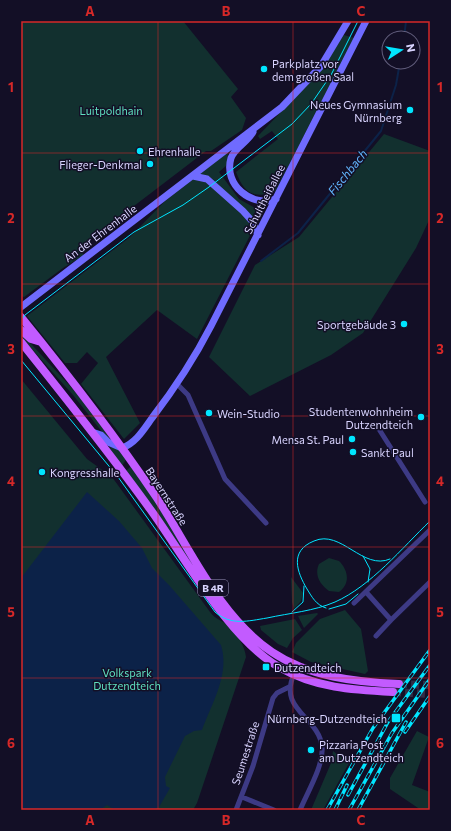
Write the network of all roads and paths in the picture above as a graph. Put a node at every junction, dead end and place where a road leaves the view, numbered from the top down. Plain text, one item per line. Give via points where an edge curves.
1 (348, 21) edge
2 (366, 21) edge
3 (254, 130) junction
4 (193, 176) junction
5 (276, 199) junction
6 (258, 235) junction
7 (21, 307) edge
8 (21, 317) edge
9 (21, 330) edge
10 (21, 342) edge
11 (42, 343) junction
12 (178, 384) junction
13 (377, 426) dead end
14 (92, 432) junction
15 (122, 448) junction
16 (425, 502) dead end
17 (266, 523) dead end
18 (430, 530) edge
19 (430, 582) edge
20 (366, 592) junction
21 (354, 603) dead end
22 (391, 620) junction
23 (376, 636) dead end
24 (298, 665) junction
25 (293, 675) junction
26 (399, 684) tunnel mouth
27 (289, 687) junction
28 (393, 692) tunnel mouth
29 (242, 797) junction
30 (236, 810) edge
31 (274, 810) edge
32 (300, 810) edge

1 - 3 main road via 309,81
2 - 5 main road, Schultheißallee
3 - 4 main road
3 - 5 main road via 233,155 230,165 232,176 238,188 249,198 266,202
4 - 6 main road via 207,180 243,211 252,221
4 - 7 main road, An der Ehrenhalle
5 - 6 main road, Schultheißallee
6 - 12 main road, Schultheißallee via 198,352
8 - 11 main road, Bayernstraße / B 4R
9 - 11 main road, B 4R via 30,339
10 - 14 main road, Bayernstraße / B 4R
11 - 15 main road, Bayernstraße / B 4R
12 - 15 main road, Schultheißallee via 136,438
12 - 17 street via 188,395 225,479
13 - 16 street
14 - 15 main road via 102,435 108,442
14 - 25 main road, Bayernstraße / B 4R via 232,624 261,654
15 - 24 main road, Bayernstraße / B 4R via 198,566 237,619 263,645
18 - 20 street
19 - 22 street
20 - 21 street
20 - 22 street
22 - 23 street
24 - 25 street
24 - 26 main road, B 4R via 346,679
25 - 27 street
25 - 28 main road, B 4R via 318,684 340,688
27 - 29 street, Seumestraße via 273,698
27 - 32 street via 293,701 319,737 322,748 320,763
29 - 30 street, Seumestraße
29 - 31 street

